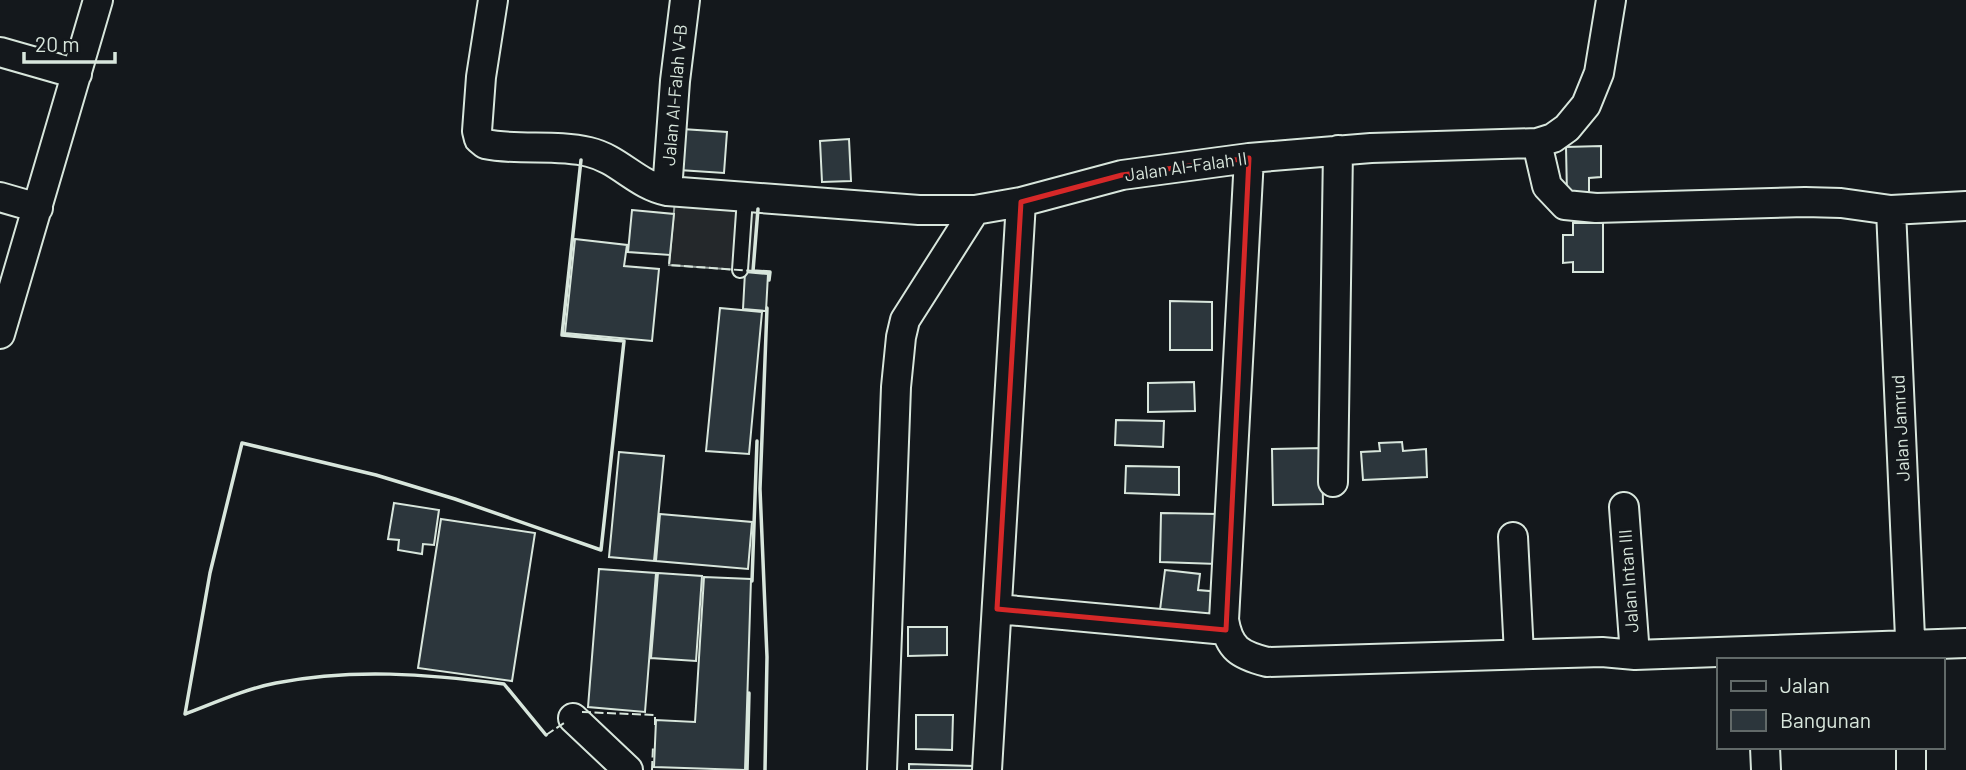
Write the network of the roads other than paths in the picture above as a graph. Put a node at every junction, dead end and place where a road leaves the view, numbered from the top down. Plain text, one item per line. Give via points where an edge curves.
1 (98, 0) edge
2 (493, 0) edge
3 (685, 0) edge
4 (1611, 0) edge
5 (0, 52) edge
6 (76, 74) junction
7 (1537, 143) junction
8 (1338, 150) junction
9 (1249, 158) junction
10 (667, 191) junction
11 (0, 197) edge
12 (745, 198) junction
13 (1021, 202) junction
14 (1966, 206) edge
15 (37, 208) junction
16 (975, 209) junction
17 (1891, 210) junction
18 (740, 270) dead end
19 (0, 334) edge
20 (1333, 482) dead end
21 (1624, 507) dead end
22 (1513, 537) dead end
23 (997, 608) junction
24 (1226, 630) junction
25 (1966, 643) edge
26 (1911, 653) edge
27 (1519, 654) junction
28 (1634, 655) junction
29 (1759, 655) edge
30 (573, 718) dead end
31 (1765, 749) edge
32 (1911, 749) edge
33 (628, 770) edge
34 (882, 770) edge
35 (988, 770) edge
36 (1766, 770) edge
37 (1911, 770) edge

1 - 6 street
2 - 10 street, Jalan Al-Falah II via 481,77 477,131 481,142 588,151 646,185
3 - 10 street, Jalan Al-Falah V-B
4 - 7 street, Jalan Al-Falah II via 1599,73 1586,105 1567,128
5 - 6 street
6 - 15 street
7 - 8 street, Jalan Al-Falah II
7 - 17 street via 1546,186 1565,205 1841,202
8 - 9 street, Jalan Al-Falah II
8 - 20 street
9 - 13 street, Jalan Al-Falah II via 1122,175
9 - 24 street
10 - 12 street, Jalan Al-Falah II
11 - 15 street
12 - 16 street, Jalan Al-Falah II via 919,210
12 - 18 lane
13 - 16 street, Jalan Al-Falah II
13 - 23 street
14 - 17 street
15 - 19 street
16 - 34 street via 905,320 901,337
17 - 26 street, Jalan Jamrud
21 - 28 street, Jalan Intan III
22 - 27 street
23 - 24 street
23 - 35 street
24 - 27 street via 1233,647 1247,657 1268,662
25 - 26 street
26 - 29 street
27 - 28 street
28 - 29 street
30 - 33 street
31 - 36 street
32 - 37 street

